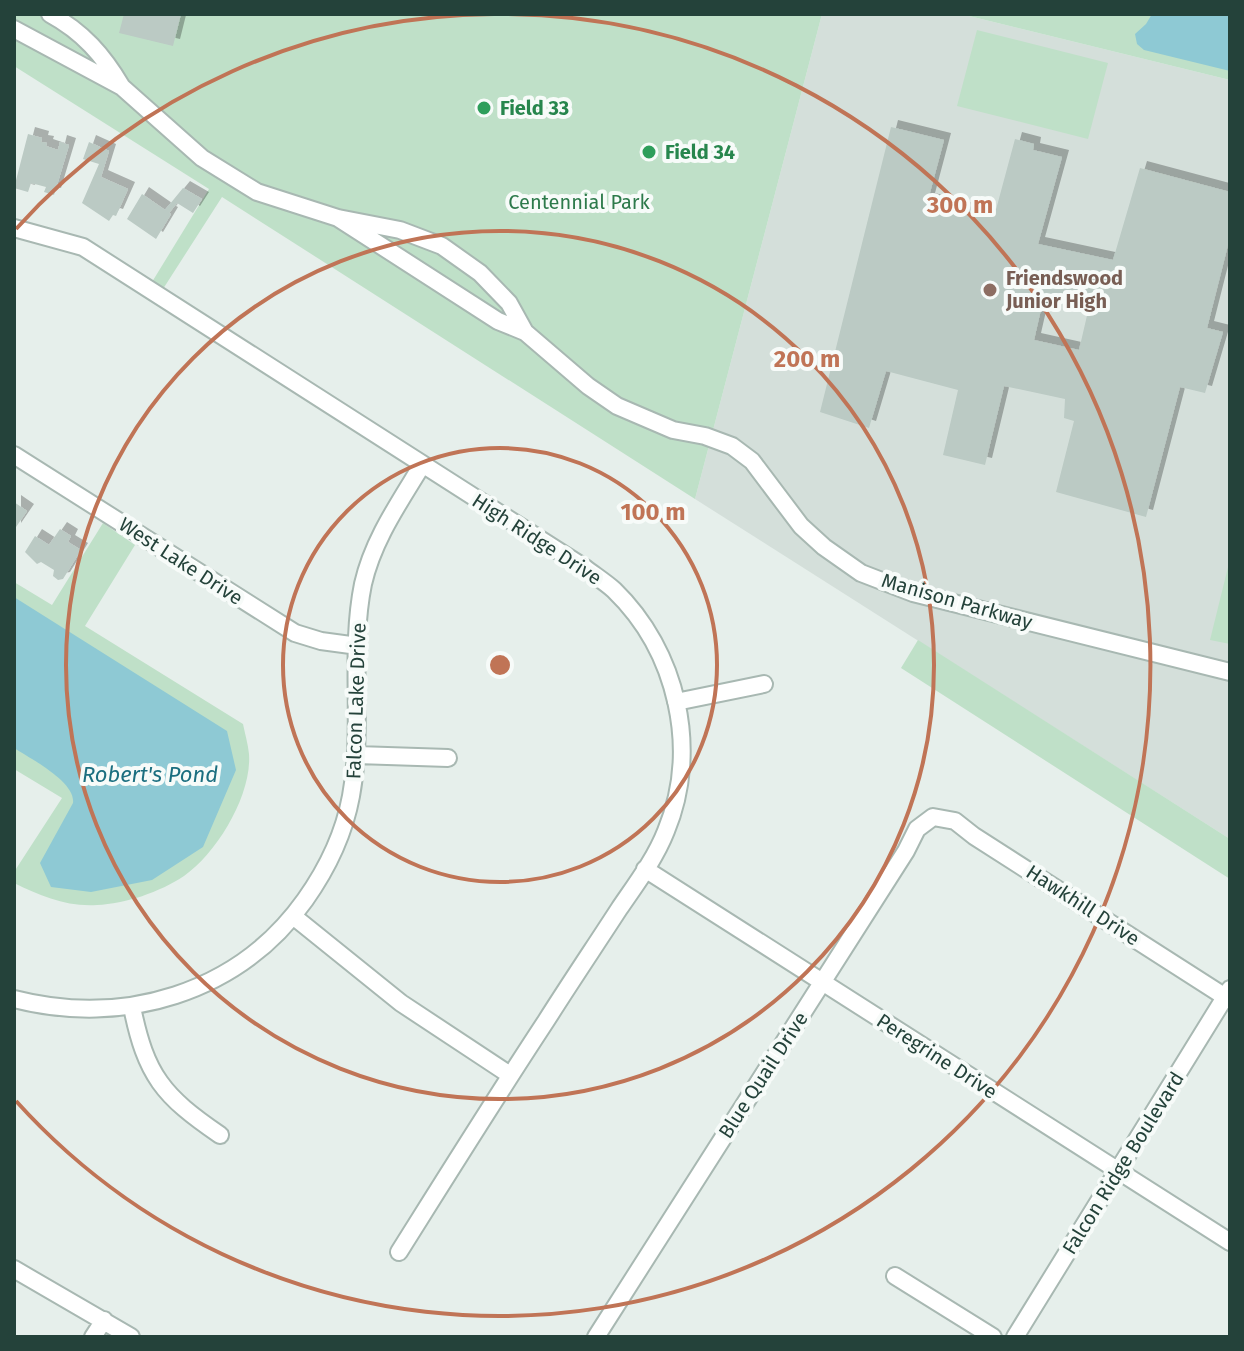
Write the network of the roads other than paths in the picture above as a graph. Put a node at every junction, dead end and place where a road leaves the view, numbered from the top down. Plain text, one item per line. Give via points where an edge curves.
1 (50, 14) edge
2 (14, 29) edge
3 (122, 87) junction
4 (338, 218) junction
5 (14, 228) edge
6 (525, 332) junction
7 (14, 455) edge
8 (422, 465) junction
9 (358, 646) junction
10 (1230, 672) edge
11 (764, 684) dead end
12 (676, 702) junction
13 (357, 755) junction
14 (448, 758) dead end
15 (933, 817) joint
16 (645, 869) junction
17 (293, 916) junction
18 (823, 984) junction
19 (1229, 996) edge
20 (14, 999) edge
21 (132, 1007) junction
22 (510, 1075) junction
23 (220, 1135) dead end
24 (1117, 1171) junction
25 (1230, 1242) edge
26 (399, 1252) dead end
27 (14, 1269) edge
28 (895, 1276) dead end
29 (104, 1320) junction
30 (93, 1337) edge
31 (131, 1337) edge
32 (596, 1337) edge
33 (993, 1337) edge
34 (1015, 1337) edge

1 - 3 street, Manison Parkway via 69,24 106,59
2 - 3 street, Manison Parkway
3 - 4 street, Manison Parkway via 229,177 257,192
4 - 6 street, Manison Parkway via 498,321
4 - 6 street, Manison Parkway via 400,230 442,246 480,273 509,303
5 - 8 street, High Ridge Drive via 83,247
6 - 10 street, Manison Parkway via 617,406 673,430 732,446 752,461 801,526 861,573 913,593
7 - 9 street, West Lake Drive via 295,633
8 - 9 street, Falcon Lake Drive via 375,547 359,607
8 - 12 street, High Ridge Drive via 612,588 651,636
9 - 13 street, Falcon Lake Drive
11 - 12 street
12 - 16 street, High Ridge Drive via 682,767 676,804
13 - 14 street
13 - 17 street, Falcon Lake Drive via 341,834 323,874
15 - 18 street, Blue Quail Drive via 917,829
15 - 19 street, Hawkhill Drive via 955,821
16 - 18 street, Peregrine Drive
16 - 22 street, High Ridge Drive
17 - 21 street, Falcon Lake Drive via 256,953 201,988
17 - 22 street via 401,1003
18 - 24 street, Peregrine Drive
18 - 32 street, Blue Quail Drive
19 - 24 street, Falcon Ridge Boulevard
20 - 21 street, Falcon Lake Drive via 66,1009
21 - 23 street via 148,1065 163,1089
22 - 26 street, High Ridge Drive
24 - 25 street, Peregrine Drive
24 - 34 street, Falcon Ridge Boulevard
27 - 29 street
28 - 33 street
29 - 30 street
29 - 31 street

